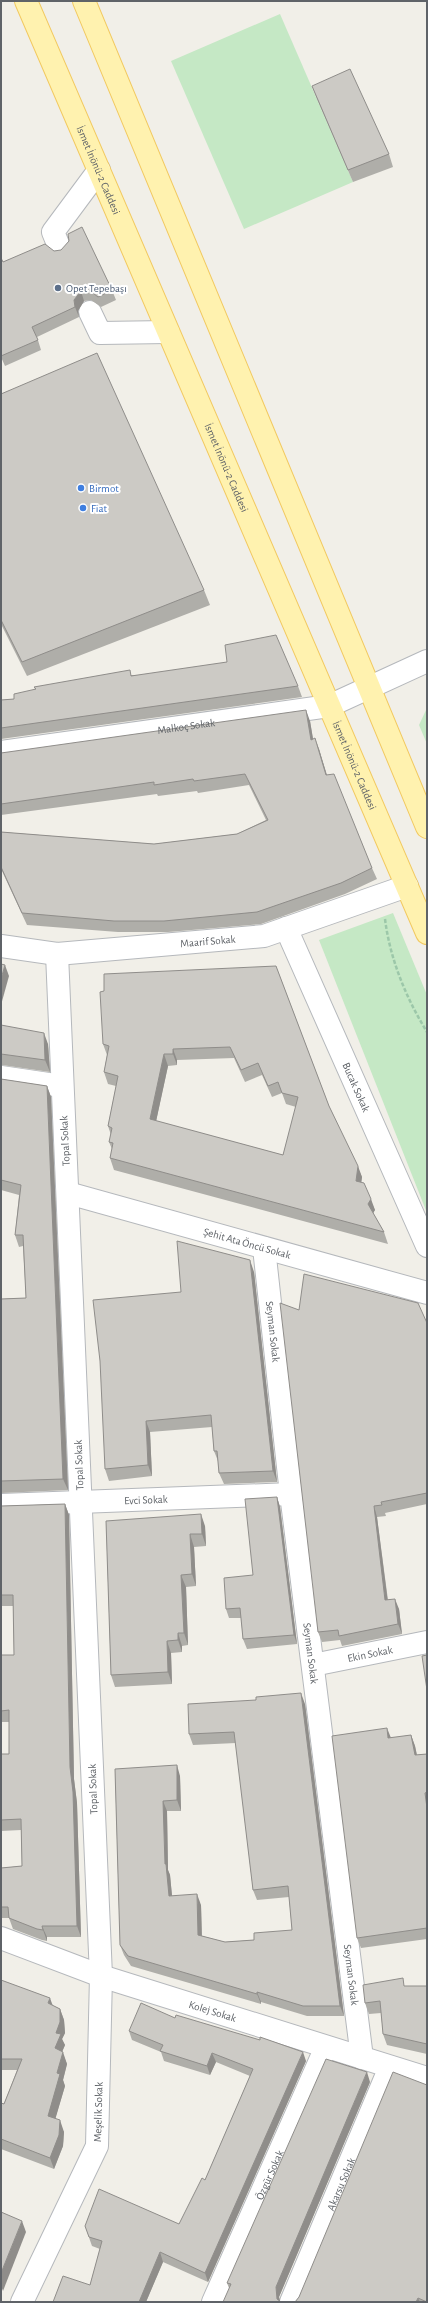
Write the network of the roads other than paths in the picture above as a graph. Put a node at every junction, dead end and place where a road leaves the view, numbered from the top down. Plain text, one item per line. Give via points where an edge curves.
1 (26, 1) edge
2 (84, 1) edge
3 (99, 170) junction
4 (60, 249) edge
5 (90, 312) dead end
6 (168, 332) junction
7 (427, 661) edge
8 (368, 687) junction
9 (329, 706) junction
10 (1, 752) edge
11 (427, 827) edge
12 (407, 886) junction
13 (286, 928) junction
14 (427, 933) edge
15 (1, 946) edge
16 (57, 954) junction
17 (1, 1077) edge
18 (62, 1086) junction
19 (68, 1193) junction
20 (427, 1246) edge
21 (264, 1248) junction
22 (427, 1293) edge
23 (291, 1494) junction
24 (81, 1503) junction
25 (1, 1505) edge
26 (427, 1642) edge
27 (313, 1665) junction
28 (1, 1938) edge
29 (101, 1976) junction
30 (326, 2047) junction
31 (362, 2058) junction
32 (390, 2067) junction
33 (427, 2078) edge
34 (22, 2302) edge
35 (213, 2302) edge
36 (291, 2302) edge

1 - 3 main road, İsmet İnönü-2 Caddesi
2 - 8 main road
3 - 4 street via 53,232
3 - 6 main road, İsmet İnönü-2 Caddesi
5 - 6 street via 100,333
6 - 9 main road, İsmet İnönü-2 Caddesi
7 - 8 street, Malkoç Sokak
8 - 9 street, Malkoç Sokak
8 - 11 main road
9 - 10 street, Malkoç Sokak
9 - 12 main road, İsmet İnönü-2 Caddesi
12 - 13 street, Maarif Sokak
12 - 14 main road, İsmet İnönü-2 Caddesi
13 - 16 street, Maarif Sokak via 264,936
13 - 20 street, Bucak Sokak
15 - 16 street, Maarif Sokak
16 - 18 street, Topal Sokak
17 - 18 street
18 - 19 street, Topal Sokak
19 - 21 street, Şehit Ata Öncü Sokak
19 - 24 street, Topal Sokak
21 - 22 street, Şehit Ata Öncü Sokak
21 - 23 street, Seyman Sokak
23 - 24 street, Evci Sokak
23 - 27 street, Seyman Sokak
24 - 25 street, Evci Sokak
24 - 29 street, Topal Sokak
26 - 27 street, Ekin Sokak
27 - 31 street, Seyman Sokak
28 - 29 street, Kolej Sokak
29 - 30 street, Kolej Sokak
29 - 34 street, Meşelik Sokak via 98,2146
30 - 31 street, Kolej Sokak
30 - 35 street, Özgür Sokak
31 - 32 street, Kolej Sokak
32 - 33 street, Kolej Sokak
32 - 36 street, Akarsu Sokak

